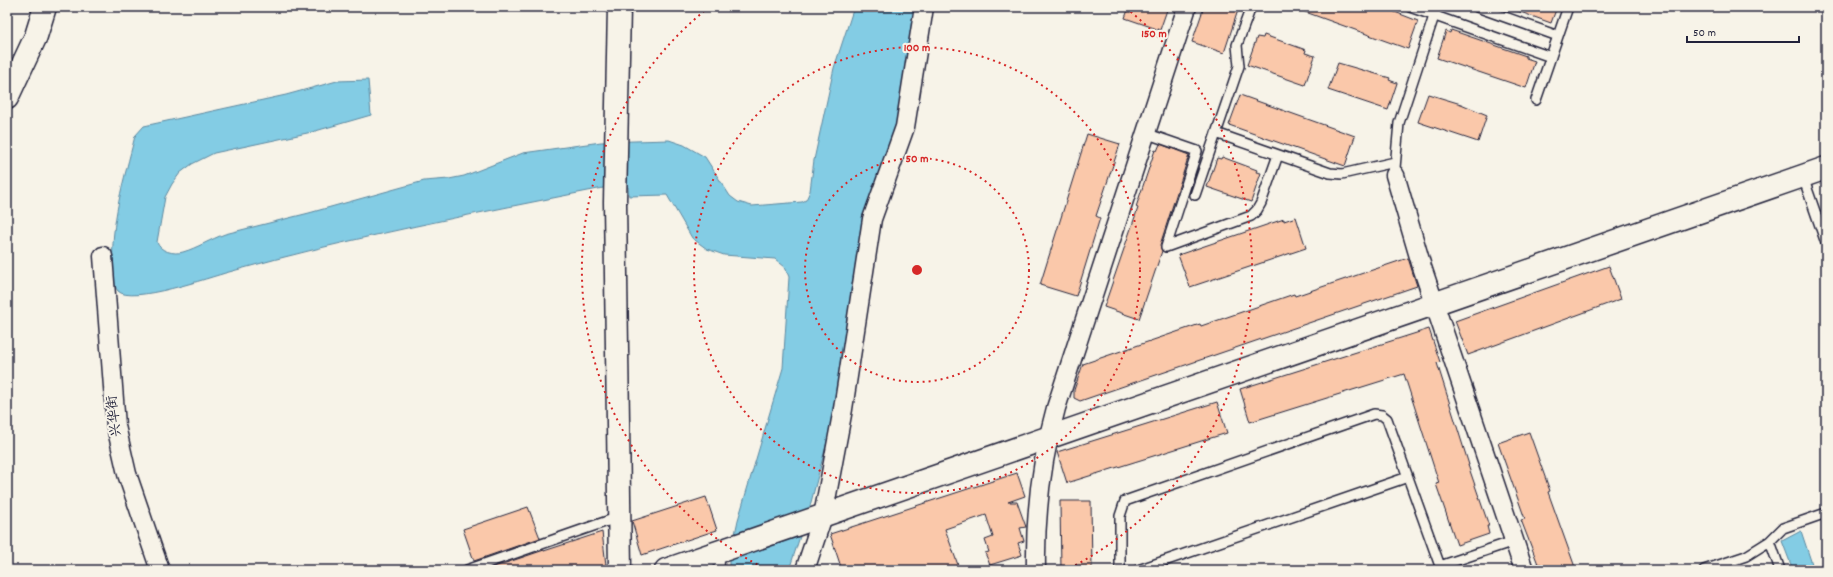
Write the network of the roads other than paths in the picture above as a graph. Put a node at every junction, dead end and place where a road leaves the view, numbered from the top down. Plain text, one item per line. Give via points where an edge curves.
1 (44, 7) edge
2 (619, 7) edge
3 (924, 7) edge
4 (1187, 7) edge
5 (1251, 7) edge
6 (1410, 7) edge
7 (1477, 7) edge
8 (1568, 7) edge
9 (1436, 11) edge
10 (1558, 36) junction
11 (1551, 57) junction
12 (7, 98) edge
13 (1536, 100) dead end
14 (1145, 133) junction
15 (1216, 133) junction
16 (1278, 155) junction
17 (1826, 168) edge
18 (1395, 169) junction
19 (1803, 177) junction
20 (1195, 195) dead end
21 (1826, 243) edge
22 (103, 256) dead end
23 (1434, 304) junction
24 (1048, 438) junction
25 (1408, 477) junction
26 (1826, 513) edge
27 (619, 517) junction
28 (815, 519) junction
29 (1514, 541) junction
30 (1770, 541) junction
31 (723, 556) edge
32 (160, 570) edge
33 (467, 570) edge
34 (620, 570) edge
35 (666, 570) edge
36 (805, 570) edge
37 (1036, 570) edge
38 (1120, 570) edge
39 (1138, 570) edge
40 (1524, 570) edge
41 (1704, 570) edge
42 (1780, 570) edge

1 - 12 street via 32,48
2 - 27 street via 615,202
3 - 28 street via 904,127 872,219 843,410
4 - 14 street
5 - 15 lane via 1237,45 1239,66
6 - 9 lane
7 - 10 lane
8 - 10 lane
9 - 11 lane
9 - 18 lane via 1399,123
10 - 11 lane
11 - 13 lane
14 - 16 lane via 1198,151 1166,247 1250,216 1261,203
14 - 24 street
15 - 16 lane
15 - 20 lane
16 - 18 lane via 1330,173
17 - 19 street
18 - 23 street
19 - 21 lane
19 - 23 street
22 - 32 street, 兴华街 via 116,426 127,474
23 - 24 street
23 - 29 street
24 - 28 street
24 - 37 street via 1036,520
25 - 29 lane via 1440,566
25 - 38 lane via 1387,419 1378,414 1370,414 1125,501 1120,516
25 - 39 lane
26 - 30 lane via 1783,528
27 - 33 lane
27 - 34 street
28 - 31 street
28 - 36 street
29 - 40 street
30 - 41 lane via 1746,556
30 - 42 lane
31 - 35 street

